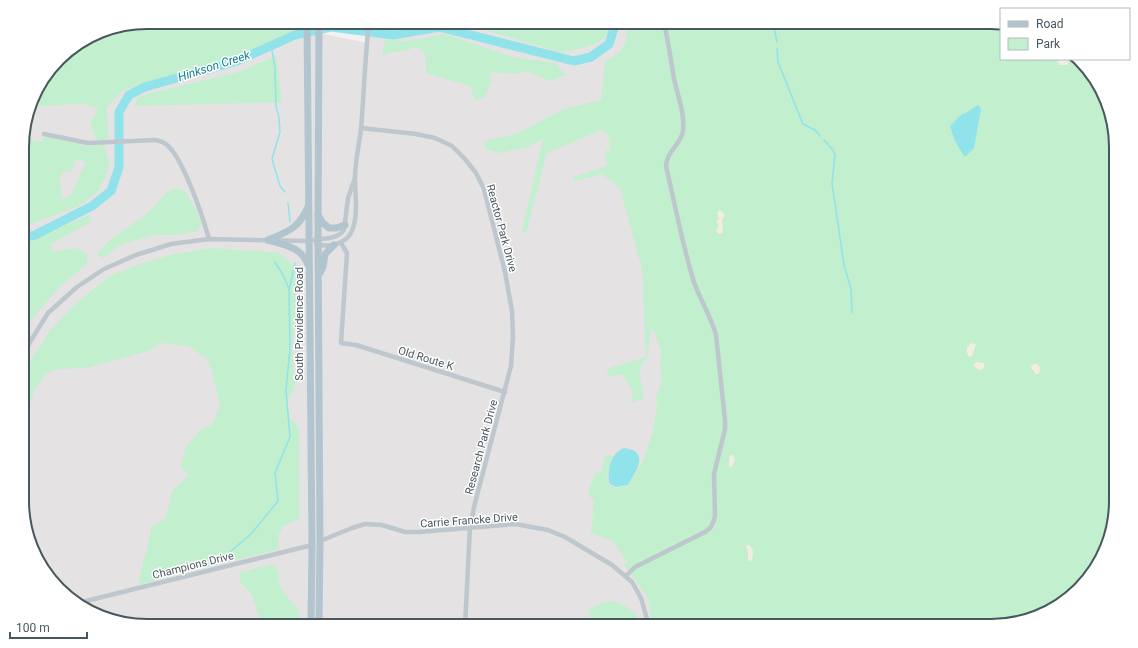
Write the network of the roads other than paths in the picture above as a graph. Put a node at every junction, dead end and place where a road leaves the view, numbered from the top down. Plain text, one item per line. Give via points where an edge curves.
1 (307, 29) edge
2 (319, 29) edge
3 (368, 29) edge
4 (665, 29) edge
5 (361, 128) junction
6 (44, 134) dead end
7 (355, 178) junction
8 (309, 206) junction
9 (318, 214) junction
10 (345, 225) junction
11 (209, 239) junction
12 (268, 240) junction
13 (310, 240) junction
14 (318, 242) junction
15 (337, 244) junction
16 (310, 271) junction
17 (318, 277) junction
18 (29, 345) edge
19 (505, 392) junction
20 (470, 527) junction
21 (320, 541) junction
22 (312, 545) junction
23 (626, 576) junction
24 (86, 602) edge
25 (311, 619) edge
26 (320, 619) edge
27 (465, 619) edge
28 (647, 619) edge

1 - 8 main road, South Providence Road
2 - 9 main road, South Providence Road
3 - 5 street
4 - 23 street via 683,118 683,133 669,153 666,166 698,295 714,326 726,420 714,474 715,516 710,528 636,567
5 - 7 street
5 - 19 street, Reactor Park Drive via 435,138 452,146 476,173 484,189 512,311 511,366
6 - 11 street via 96,144 162,141 173,151 188,181
7 - 10 street via 348,198
7 - 15 street via 357,196 353,228 351,233
8 - 12 main road via 291,231
8 - 13 main road, South Providence Road
9 - 10 main road via 322,223 330,228
9 - 14 main road, South Providence Road
10 - 14 street via 337,237
11 - 12 street
11 - 18 street via 171,244 104,269 77,287 48,314
12 - 13 street
12 - 16 main road via 303,254
13 - 14 street
13 - 16 main road, South Providence Road
14 - 15 street
14 - 17 main road, South Providence Road
15 - 17 main road via 325,254
15 - 19 street, Old Route K via 346,253 341,343 356,345
16 - 22 main road, South Providence Road
17 - 21 main road, South Providence Road
19 - 20 street, Research Park Drive
20 - 21 street, Carrie Francke Drive via 405,532 382,525 365,524
20 - 23 street, Carrie Francke Drive via 514,524 548,530 582,547
20 - 27 street, Research Park Drive
21 - 26 main road, South Providence Road
22 - 24 street, Champions Drive
22 - 25 main road, South Providence Road
23 - 28 street, Carrie Francke Drive via 641,598

